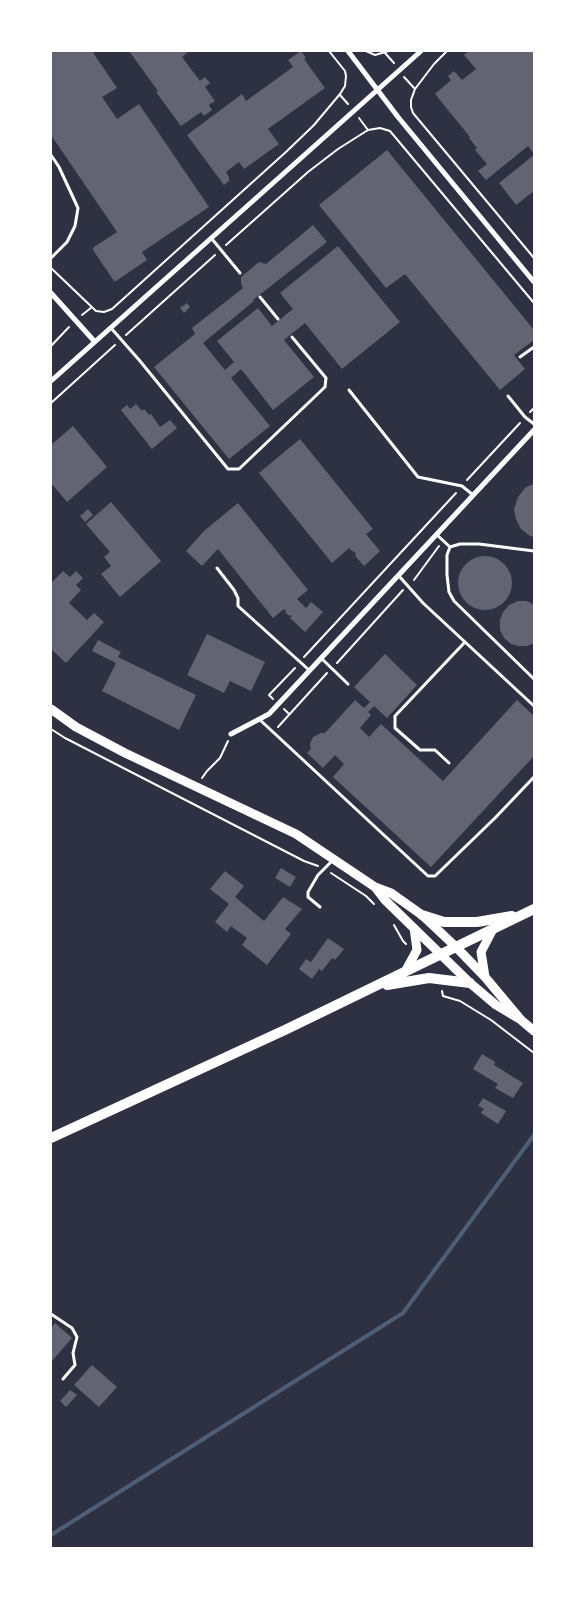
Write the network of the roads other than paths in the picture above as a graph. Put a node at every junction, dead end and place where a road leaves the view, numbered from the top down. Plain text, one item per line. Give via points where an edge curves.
1 (348, 51) edge
2 (421, 51) edge
3 (378, 90) junction
4 (51, 155) edge
5 (212, 239) junction
6 (51, 258) edge
7 (240, 273) dead end
8 (534, 282) edge
9 (51, 293) edge
10 (260, 298) dead end
11 (278, 319) dead end
12 (111, 328) junction
13 (292, 336) dead end
14 (95, 342) junction
15 (534, 347) edge
16 (520, 357) dead end
17 (51, 381) edge
18 (349, 390) dead end
19 (508, 396) dead end
20 (534, 424) edge
21 (534, 430) edge
22 (473, 495) junction
23 (436, 534) junction
24 (450, 547) junction
25 (534, 552) edge
26 (217, 568) dead end
27 (398, 576) junction
28 (465, 642) junction
29 (321, 658) junction
30 (310, 671) junction
31 (534, 679) edge
32 (348, 684) dead end
33 (534, 706) edge
34 (51, 709) edge
35 (259, 719) junction
36 (231, 734) road end
37 (449, 763) dead end
38 (534, 777) edge
39 (334, 858) junction
40 (375, 887) junction
41 (320, 907) dead end
42 (534, 909) edge
43 (522, 914) junction
44 (422, 915) junction
45 (414, 928) junction
46 (493, 929) junction
47 (456, 947) junction
48 (441, 954) junction
49 (405, 972) junction
50 (485, 977) junction
51 (470, 983) junction
52 (376, 986) junction
53 (521, 1020) junction
54 (534, 1030) edge
55 (51, 1138) edge
56 (51, 1314) edge
57 (63, 1379) dead end

1 - 3 street
2 - 3 street
3 - 5 street
3 - 8 street
4 - 6 lane via 78,208 75,226
5 - 7 lane
5 - 12 street
9 - 14 street
10 - 11 lane
12 - 13 lane via 228,469 239,469 325,387 326,378
12 - 14 street
14 - 17 street
15 - 16 lane
18 - 22 lane via 418,477 462,486
19 - 20 lane
21 - 22 street
22 - 23 street
23 - 24 lane
23 - 27 street
24 - 25 lane via 479,544
24 - 31 lane via 447,575 454,601
26 - 30 lane via 234,590 238,606
27 - 28 lane
27 - 29 street
28 - 33 lane
28 - 37 lane via 395,716 395,728 420,750 435,750
29 - 30 street
29 - 32 lane
30 - 35 street via 269,714
34 - 39 street via 76,727 125,753 296,834
35 - 36 street
35 - 38 lane via 428,876 435,876
39 - 40 street
39 - 41 lane via 308,892 308,897
40 - 44 street via 391,893
40 - 45 street
42 - 43 main road
43 - 44 main road via 477,922 444,922
43 - 46 main road
44 - 47 street
45 - 48 street
45 - 49 street via 417,950
46 - 47 main road
46 - 50 street via 481,952
47 - 48 main road
47 - 50 street
48 - 49 main road
48 - 51 street
49 - 52 main road
50 - 53 street
51 - 52 main road via 429,978
51 - 53 street via 496,1005
52 - 55 main road
53 - 54 street
56 - 57 lane via 72,1328 77,1337 75,1364

